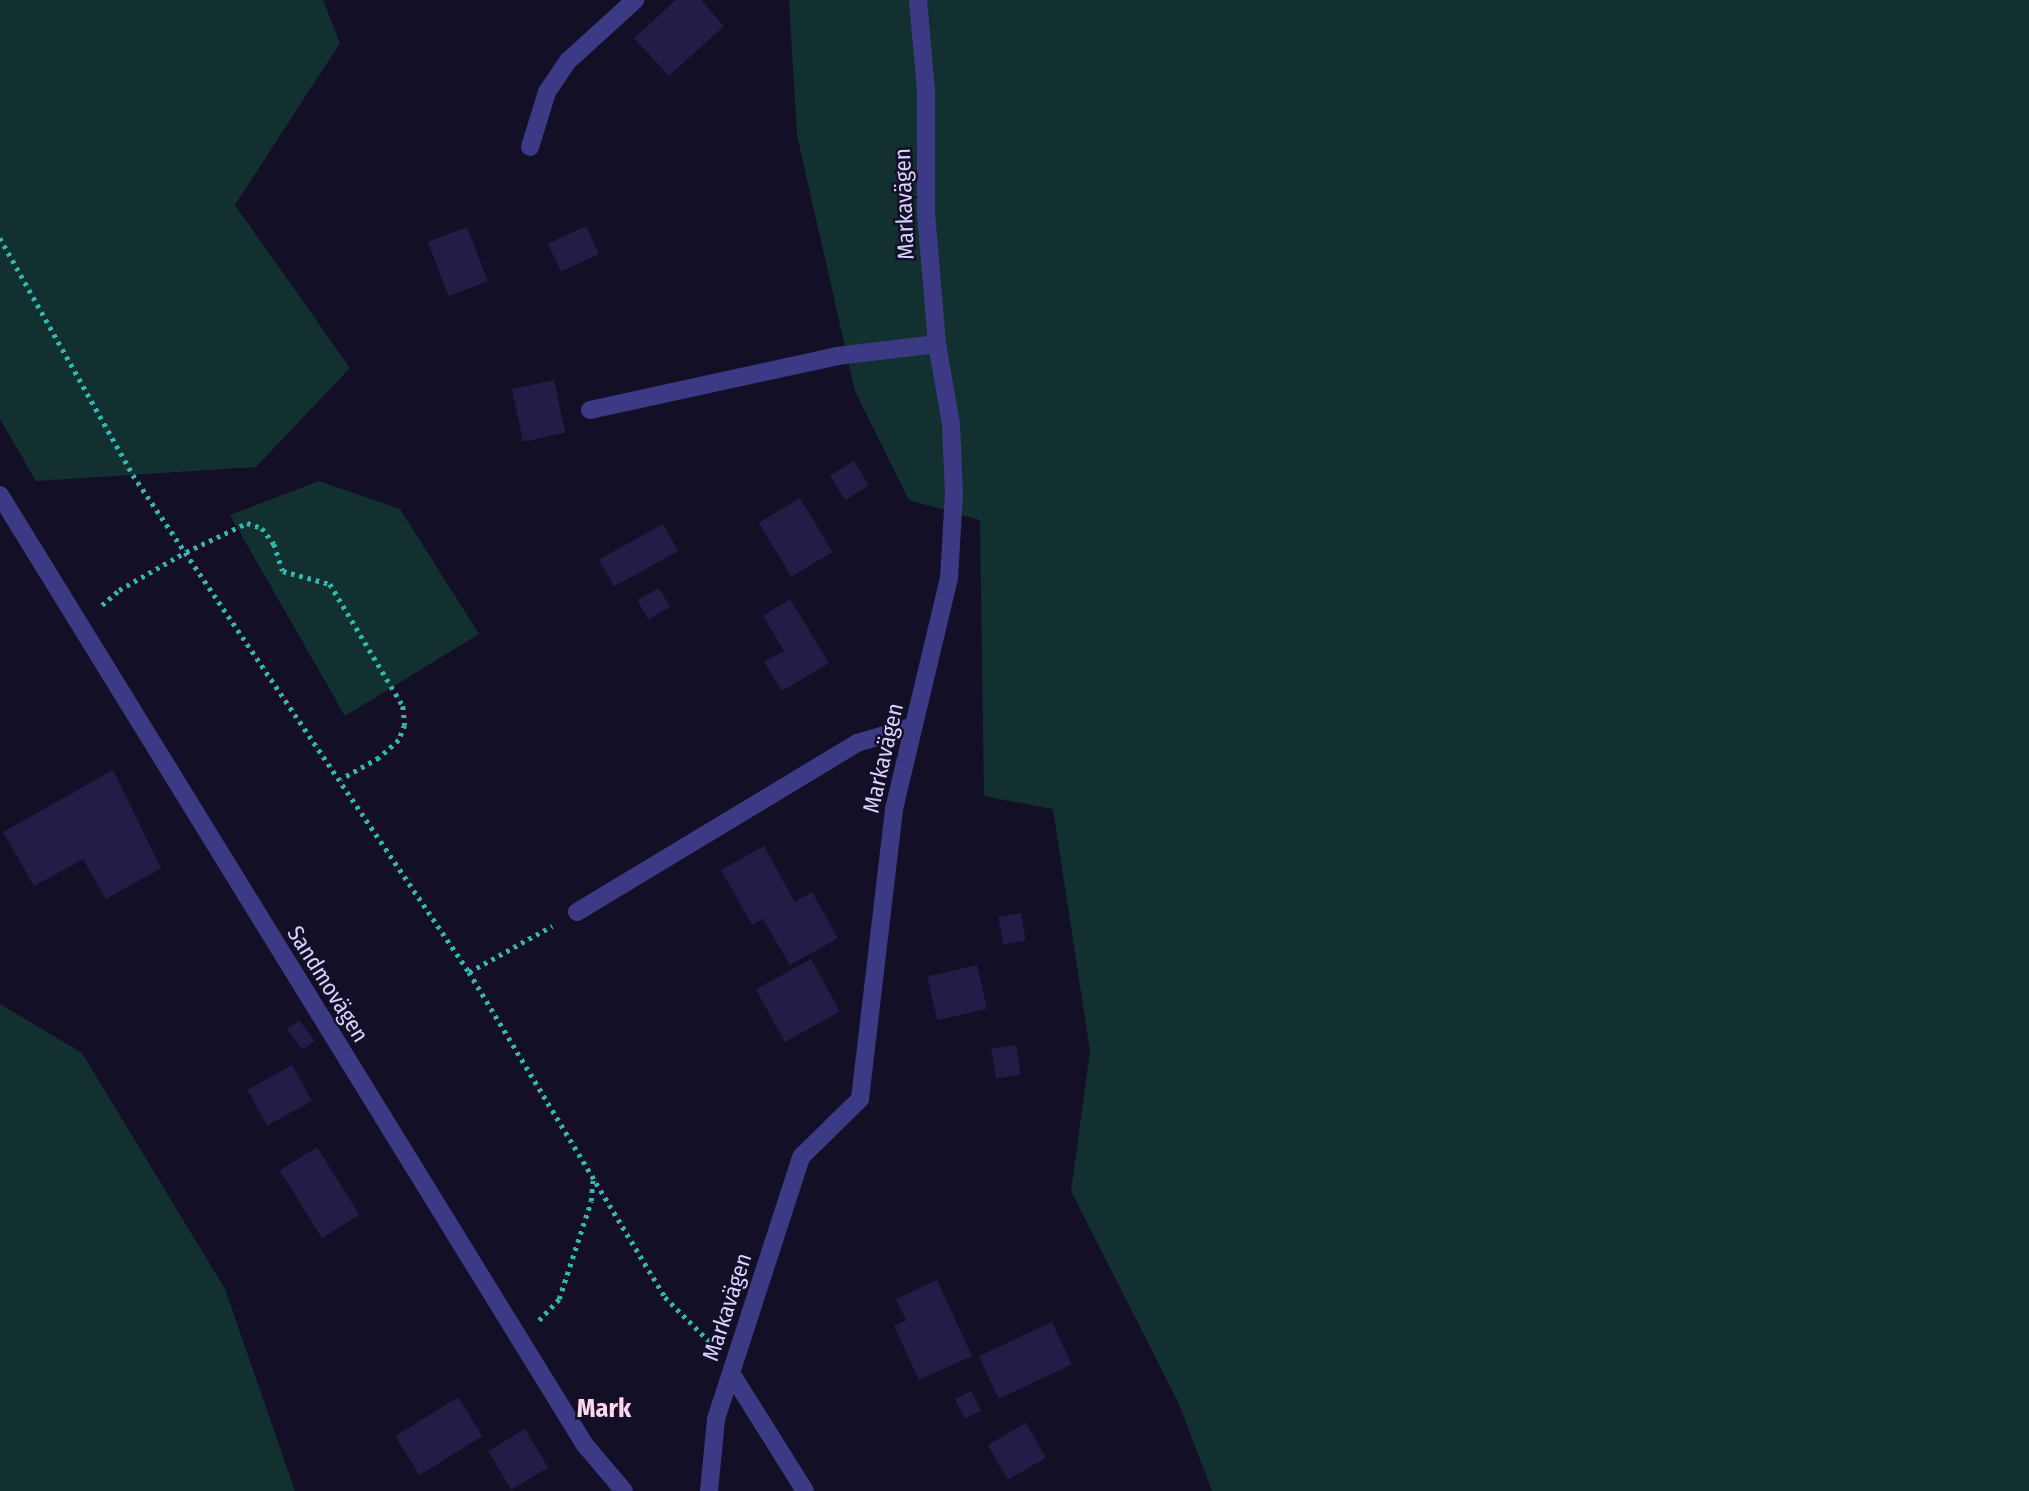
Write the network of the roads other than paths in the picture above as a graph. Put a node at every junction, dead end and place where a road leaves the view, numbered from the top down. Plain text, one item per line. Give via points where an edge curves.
1 (635, 0) edge
2 (918, 0) edge
3 (530, 147) dead end
4 (937, 344) junction
5 (590, 410) dead end
6 (0, 495) edge
7 (914, 726) junction
8 (577, 912) road end
9 (731, 1373) junction
10 (624, 1491) edge
11 (709, 1491) edge
12 (805, 1491) edge

1 - 3 street via 568,61 547,92
2 - 4 street, Markavägen
4 - 5 street via 824,358
4 - 7 street, Markavägen via 951,424 954,495 950,564 937,639
6 - 10 street, Sandmovägen via 585,1446
7 - 8 street via 857,743
7 - 9 street, Markavägen via 894,809 860,1099 801,1157
9 - 11 street, Markavägen via 716,1419
9 - 12 street

